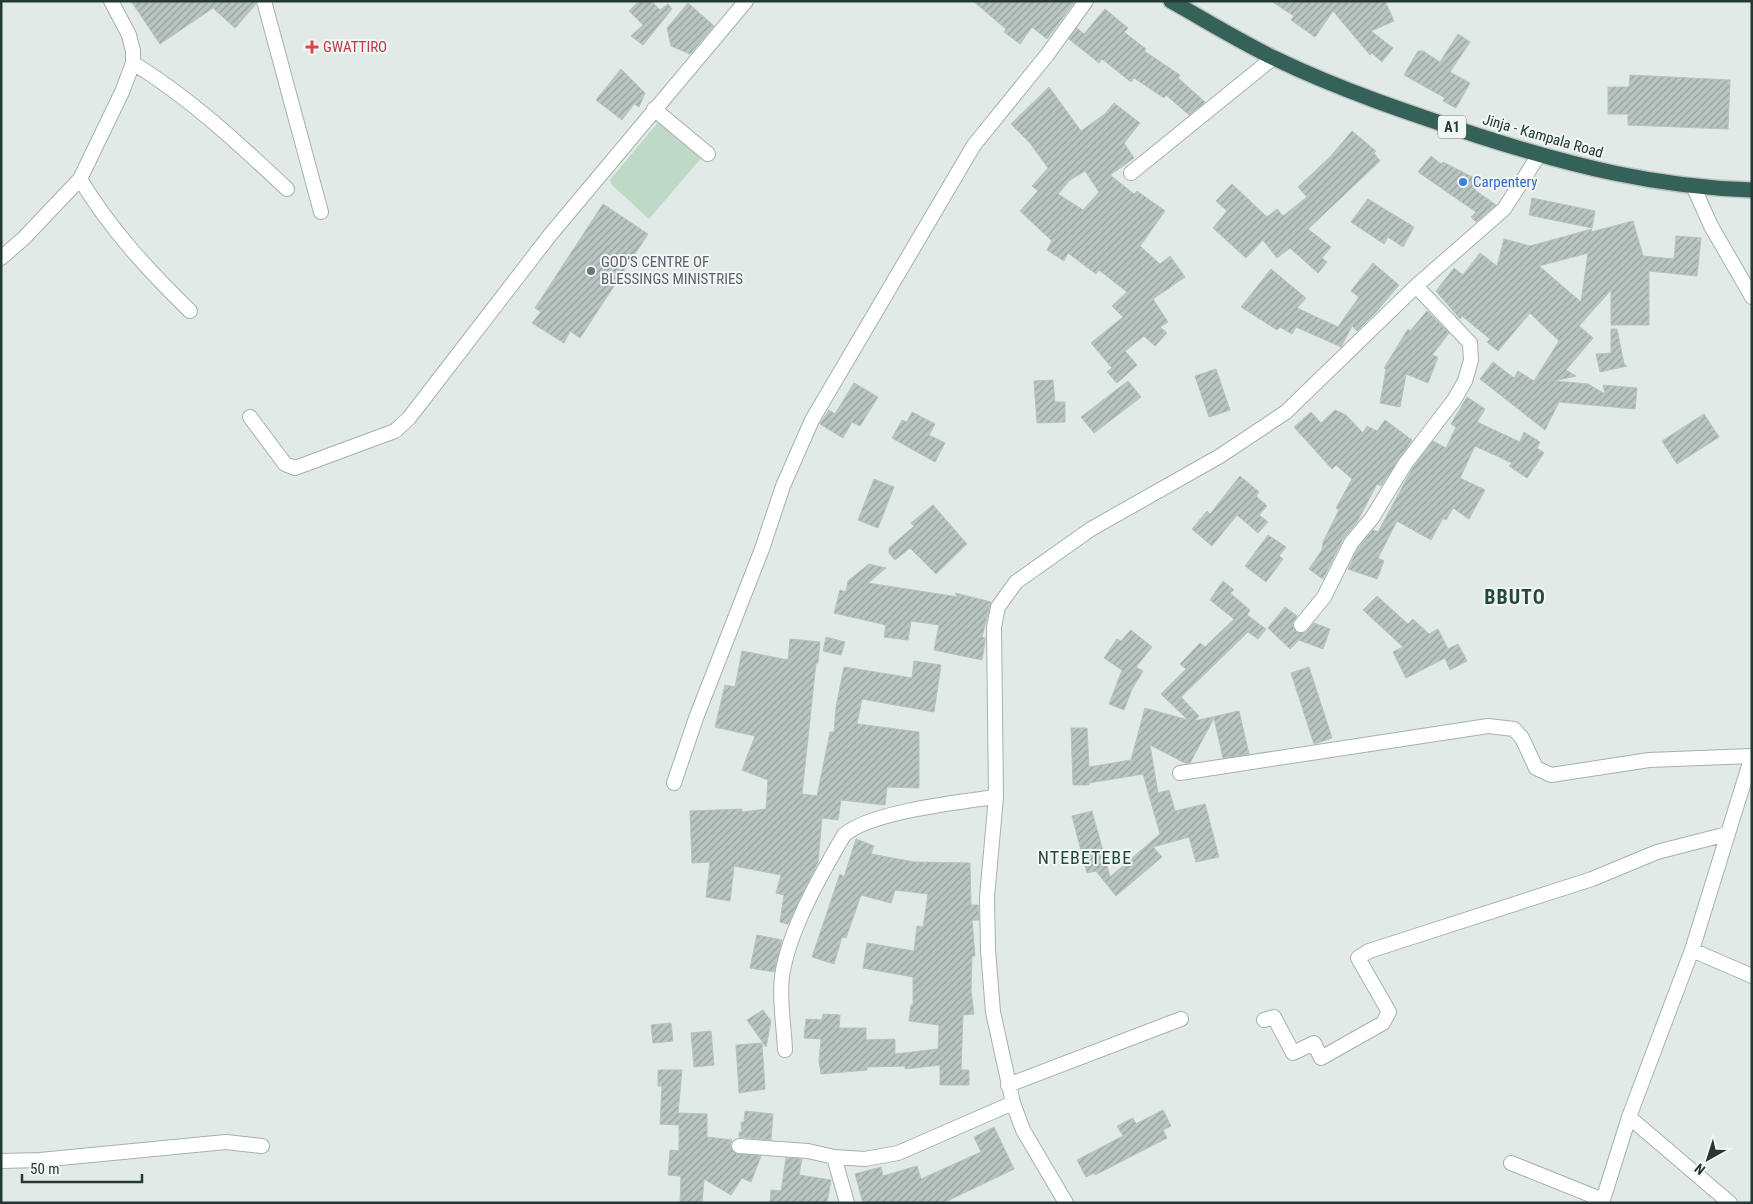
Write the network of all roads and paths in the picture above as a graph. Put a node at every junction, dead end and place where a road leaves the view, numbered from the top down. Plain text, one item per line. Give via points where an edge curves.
1 (111, 1) edge
2 (264, 1) edge
3 (746, 1) edge
4 (1086, 1) edge
5 (1171, 1) edge
6 (1273, 58) junction
7 (133, 63) junction
8 (654, 109) junction
9 (708, 154) dead end
10 (1539, 155) junction
11 (1131, 173) dead end
12 (80, 179) junction
13 (1694, 188) junction
14 (287, 190) dead end
15 (1752, 190) edge
16 (321, 212) dead end
17 (1, 258) edge
18 (1416, 286) junction
19 (1752, 297) edge
20 (190, 311) dead end
21 (250, 417) dead end
22 (1301, 625) dead end
23 (1752, 756) edge
24 (1180, 773) dead end
25 (674, 783) dead end
26 (996, 797) junction
27 (1727, 834) junction
28 (1692, 950) junction
29 (1752, 976) edge
30 (1181, 1019) dead end
31 (1264, 1020) dead end
32 (785, 1050) dead end
33 (1008, 1085) junction
34 (1013, 1103) junction
35 (1629, 1116) junction
36 (262, 1146) dead end
37 (739, 1146) dead end
38 (834, 1157) junction
39 (1, 1161) edge
40 (1511, 1163) dead end
41 (1602, 1202) edge
42 (847, 1203) edge
43 (1066, 1203) edge
44 (1730, 1203) edge

1 - 7 street via 129,35
2 - 16 street
3 - 8 street
4 - 25 street via 974,145 812,420 783,486
5 - 6 highway, Jinja - Kampala Road / A1
6 - 10 highway, Jinja - Kampala Road / A1 via 1429,120
6 - 11 street
7 - 12 street
7 - 14 street via 210,118
8 - 9 street
8 - 21 street via 396,431 295,468 285,464
10 - 13 highway, Jinja - Kampala Road / A1 via 1630,178
10 - 18 street via 1504,209
12 - 17 street
12 - 20 street via 125,245
13 - 15 highway, Jinja - Kampala Road / A1
13 - 19 street via 1711,226
18 - 22 street via 1470,343 1471,360 1465,381 1405,464 1372,518 1351,543 1324,596
18 - 26 street via 1286,412 1220,456 1091,529 1016,582 1005,594 998,606 994,627
23 - 24 street via 1649,760 1551,775 1536,768 1522,738 1514,729 1488,726
23 - 27 street
26 - 32 street via 923,808 870,821 844,836 805,910 786,957 782,978
26 - 33 street via 987,897 988,950 993,1012
27 - 28 street
27 - 31 street via 1658,852 1592,879 1369,951 1358,958 1389,1012 1383,1023 1321,1058 1314,1043 1293,1054 1274,1017
28 - 29 street
28 - 35 street
30 - 33 street
33 - 34 street
34 - 38 street via 898,1153 866,1159
34 - 43 street via 1023,1130
35 - 41 street
35 - 44 street
36 - 39 street via 226,1142
37 - 38 street via 808,1151
38 - 42 street
40 - 41 street

